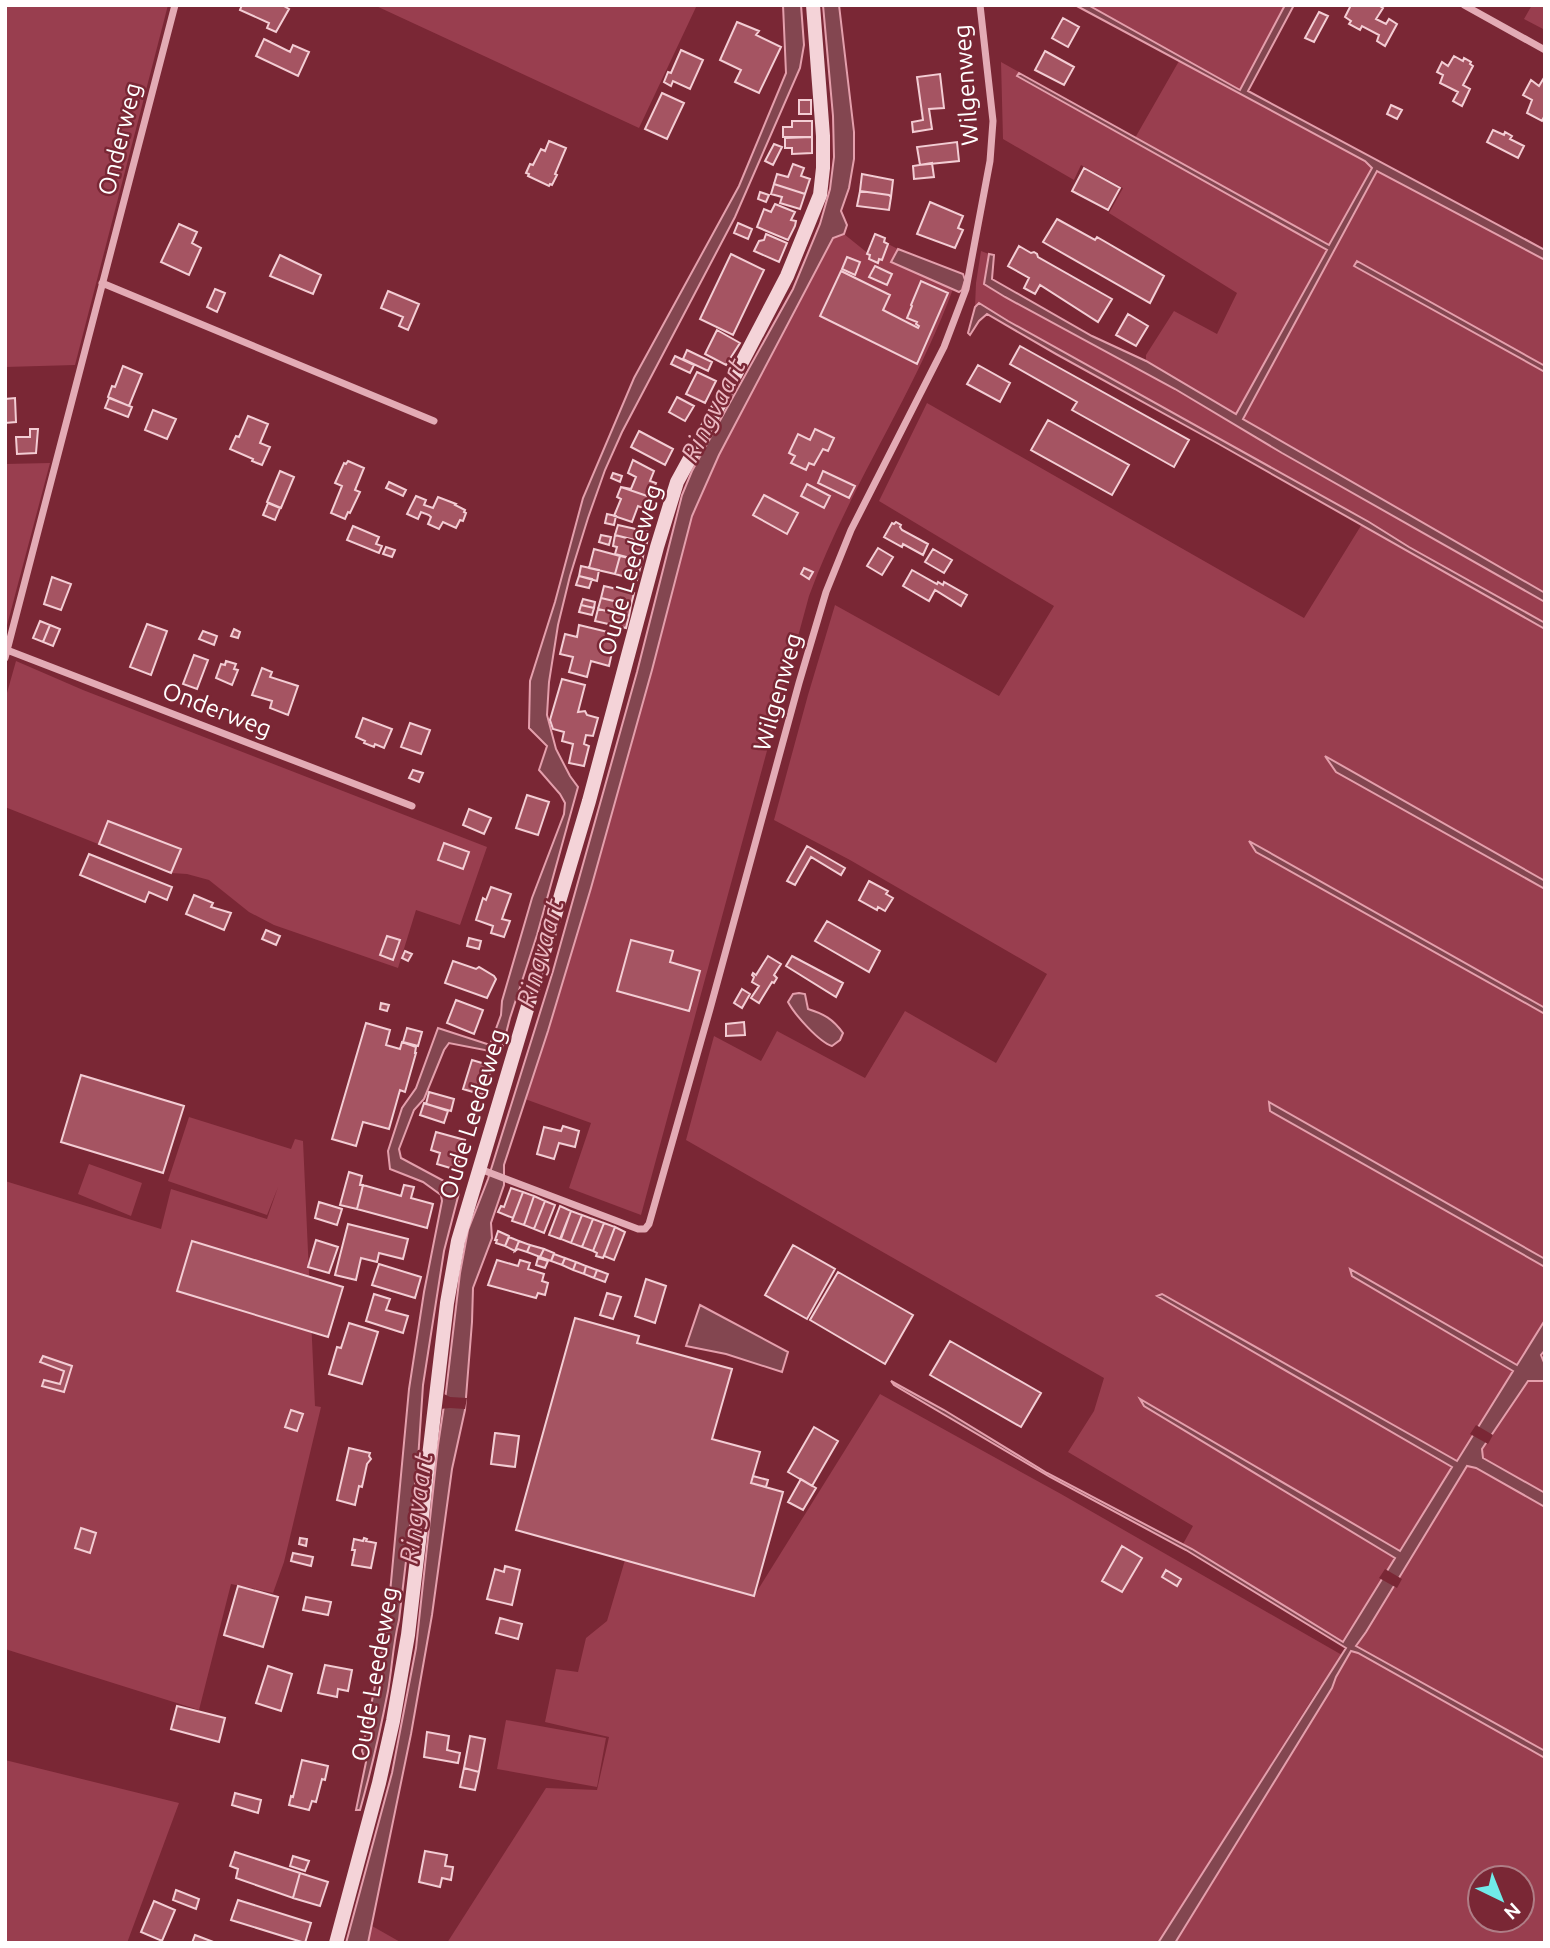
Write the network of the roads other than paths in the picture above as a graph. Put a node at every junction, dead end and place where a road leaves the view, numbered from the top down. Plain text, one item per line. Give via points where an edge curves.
1 (174, 5) edge
2 (813, 5) edge
3 (980, 5) edge
4 (1464, 5) edge
5 (1545, 50) edge
6 (102, 283) junction
7 (434, 421) dead end
8 (6, 654) edge
9 (412, 806) dead end
10 (483, 1170) junction
11 (336, 1943) edge

1 - 6 street, Onderweg
2 - 10 street, Oude Leedeweg via 823,136 820,195 787,276 677,482
3 - 10 street, Wilgenweg via 993,135 966,289 944,346 851,530 826,592 649,1224 638,1229
4 - 5 street
6 - 7 street
6 - 8 street, Onderweg
8 - 9 street, Onderweg
10 - 11 street, Oude Leedeweg via 458,1241 447,1303 408,1635 393,1721

